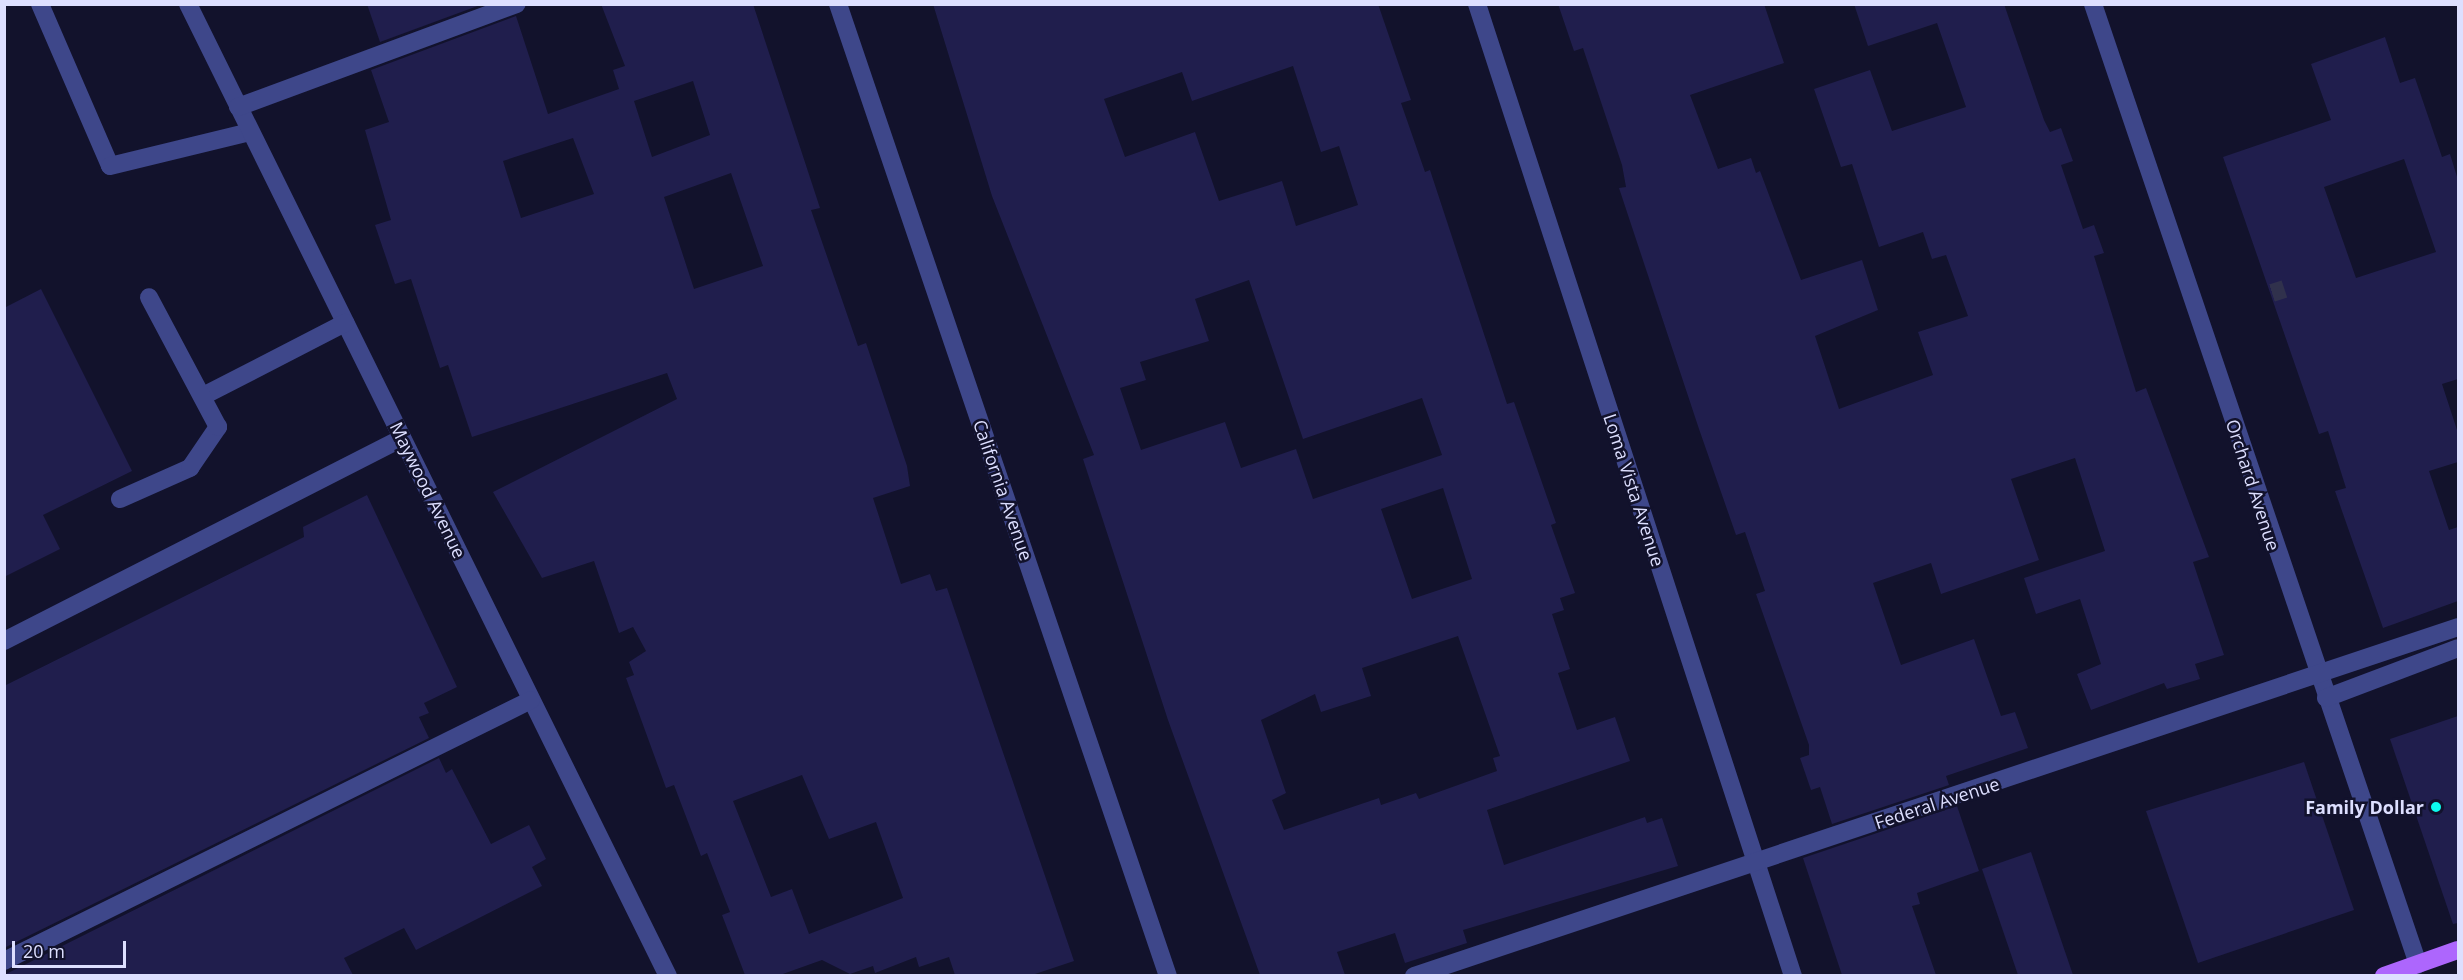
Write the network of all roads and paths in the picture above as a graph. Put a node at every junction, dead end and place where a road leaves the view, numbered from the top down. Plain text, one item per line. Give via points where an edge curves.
1 (40, 4) edge
2 (188, 4) edge
3 (517, 4) edge
4 (838, 4) edge
5 (1477, 4) edge
6 (2093, 4) edge
7 (238, 107) junction
8 (250, 132) junction
9 (149, 297) dead end
10 (345, 323) junction
11 (203, 396) junction
12 (402, 438) junction
13 (120, 500) dead end
14 (2458, 627) edge
15 (4, 641) edge
16 (2458, 648) edge
17 (2317, 676) junction
18 (2326, 698) junction
19 (531, 700) junction
20 (1755, 863) junction
21 (2458, 950) edge
22 (4, 961) edge
23 (2418, 964) junction
24 (668, 975) edge
25 (1168, 975) edge
26 (1414, 975) edge
27 (1793, 975) edge
28 (2384, 975) edge

1 - 8 street via 110,166
2 - 7 street, Maywood Avenue
3 - 7 street
4 - 25 street, California Avenue
5 - 20 street, Loma Vista Avenue
6 - 17 street, Orchard Avenue
7 - 8 street, Maywood Avenue
8 - 10 street, Maywood Avenue
9 - 11 street
10 - 11 street
10 - 12 street, Maywood Avenue
11 - 13 street via 218,427 190,468
12 - 15 street
12 - 19 street, Maywood Avenue
14 - 17 street, Federal Avenue
16 - 18 street
17 - 18 street, Orchard Avenue
17 - 20 street, Federal Avenue
18 - 23 street, Orchard Avenue
19 - 22 street
19 - 24 street, Maywood Avenue
20 - 26 street, Federal Avenue
20 - 27 street, Loma Vista Avenue
21 - 23 main road
23 - 28 main road

